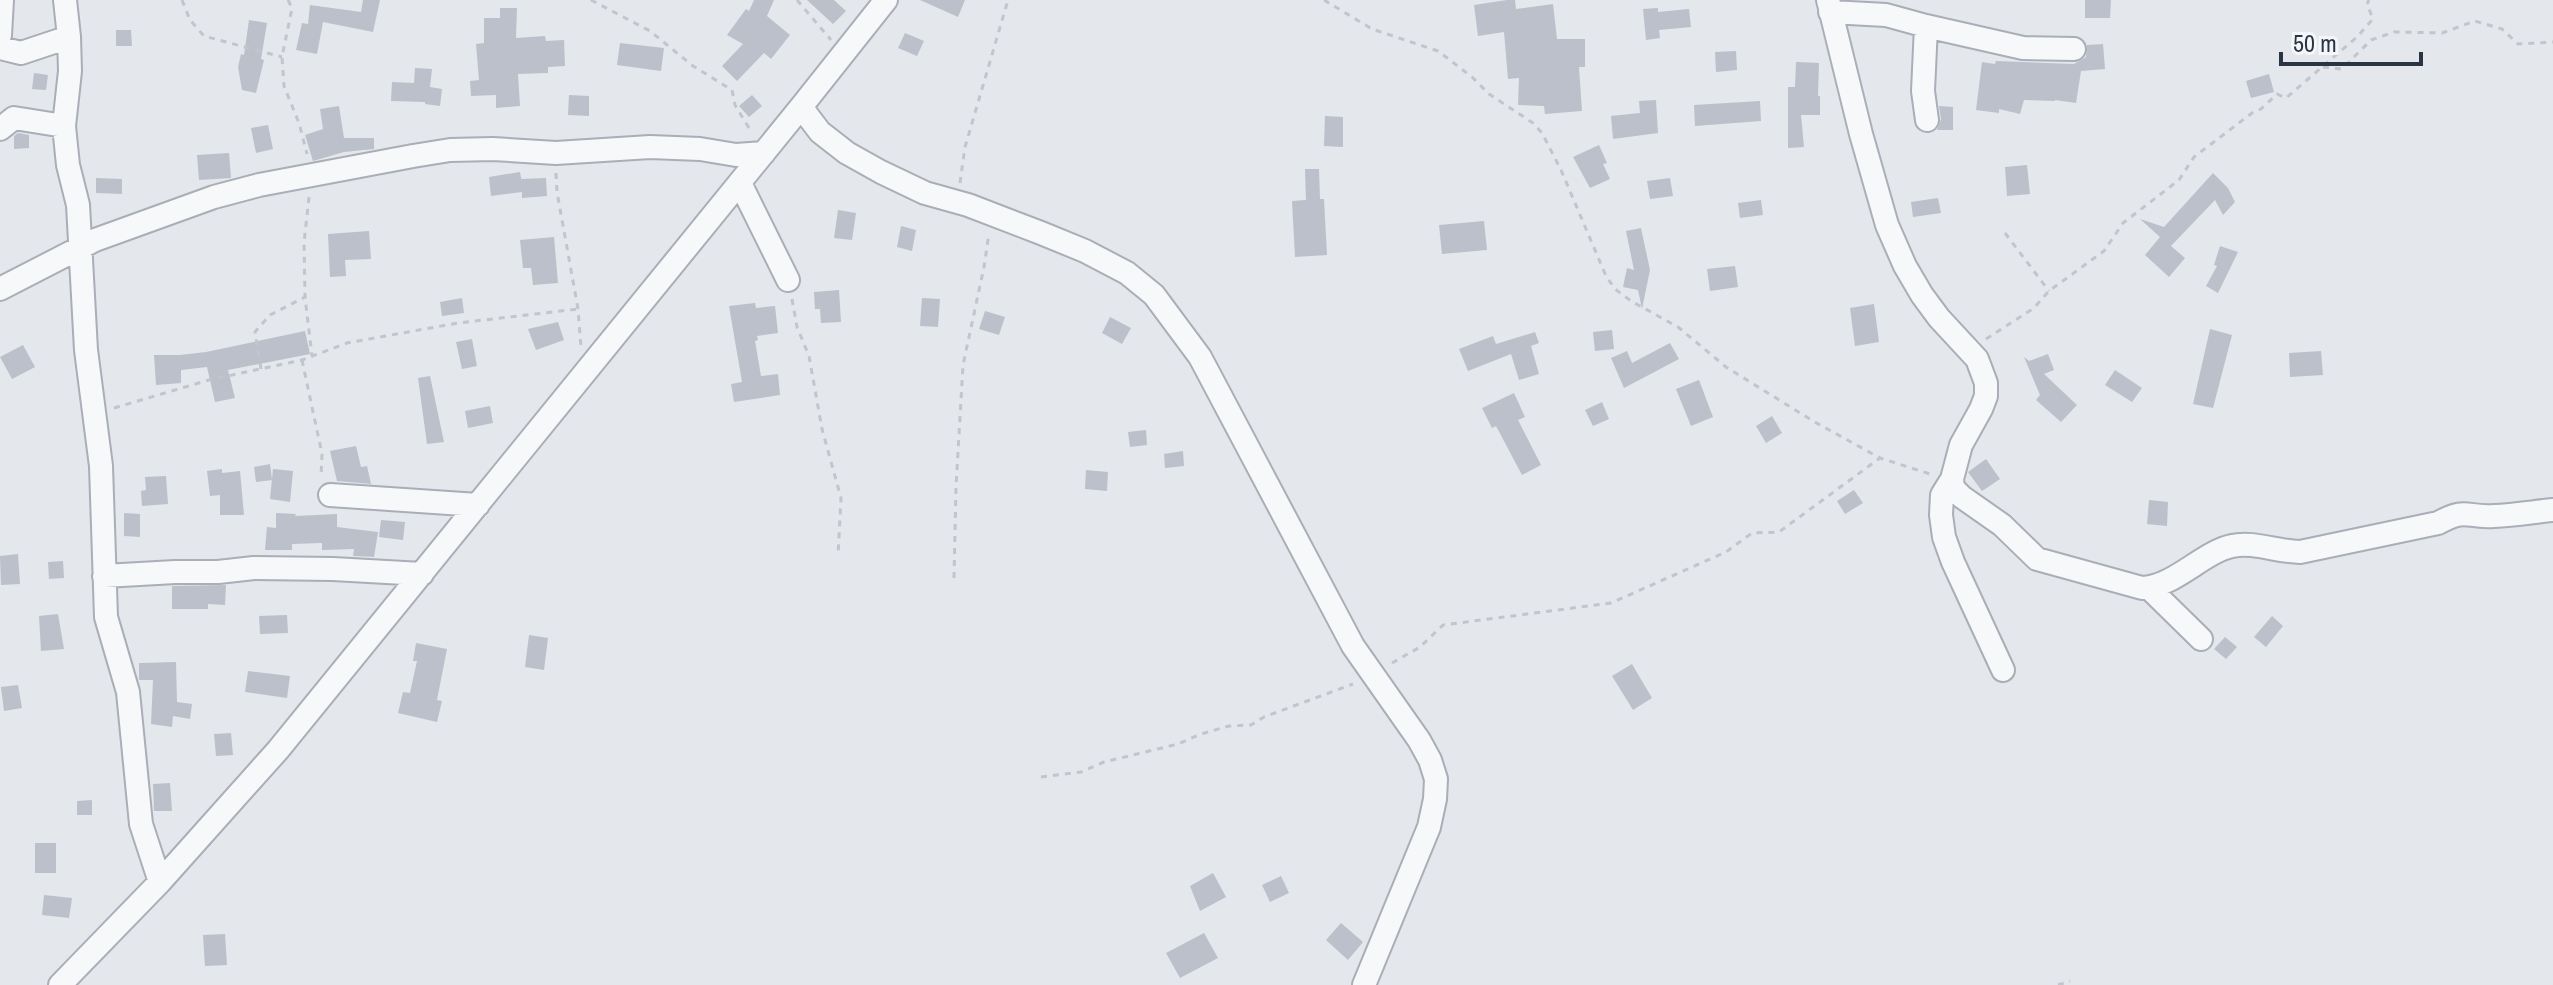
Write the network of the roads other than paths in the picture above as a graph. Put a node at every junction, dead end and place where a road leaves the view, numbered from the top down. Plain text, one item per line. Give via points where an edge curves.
1 (2, 0) edge
2 (65, 0) edge
3 (886, 0) edge
4 (1829, 6) edge
5 (1926, 26) junction
6 (0, 35) edge
7 (69, 37) junction
8 (0, 48) edge
9 (2074, 49) dead end
10 (801, 107) junction
11 (1927, 120) dead end
12 (64, 126) junction
13 (0, 129) edge
14 (764, 153) junction
15 (740, 183) junction
16 (79, 248) junction
17 (788, 280) road end
18 (0, 289) edge
19 (1949, 482) junction
20 (330, 495) road end
21 (478, 505) junction
22 (2553, 510) edge
23 (422, 574) junction
24 (104, 576) junction
25 (2149, 588) junction
26 (2201, 639) dead end
27 (2003, 670) dead end
28 (160, 882) junction
29 (60, 985) edge
30 (1364, 985) edge

1 - 6 street
2 - 7 street
3 - 10 street
4 - 5 street
4 - 19 street via 1887,225 1922,295 1983,370 1986,396
5 - 9 street via 2023,48
5 - 11 street
7 - 8 street via 21,53
7 - 12 street
10 - 14 street
10 - 30 street via 820,132 847,153 925,193 1085,251 1127,273 1154,295 1200,357 1322,591 1353,646 1419,740 1436,779 1429,827
12 - 13 street via 14,118
12 - 16 street via 78,205
14 - 15 street
14 - 16 street via 650,147 556,153 450,150 214,197
15 - 17 street
15 - 21 street
16 - 18 street
16 - 24 street via 101,466
19 - 25 street via 2037,559
19 - 27 street via 1942,495 1944,537
20 - 21 street
21 - 23 street
22 - 25 street via 2489,517 2456,514 2438,523 2300,552 2233,545
23 - 24 street via 254,568
23 - 28 street via 278,750
24 - 28 street via 106,617 128,692 141,824
25 - 26 street
28 - 29 street

